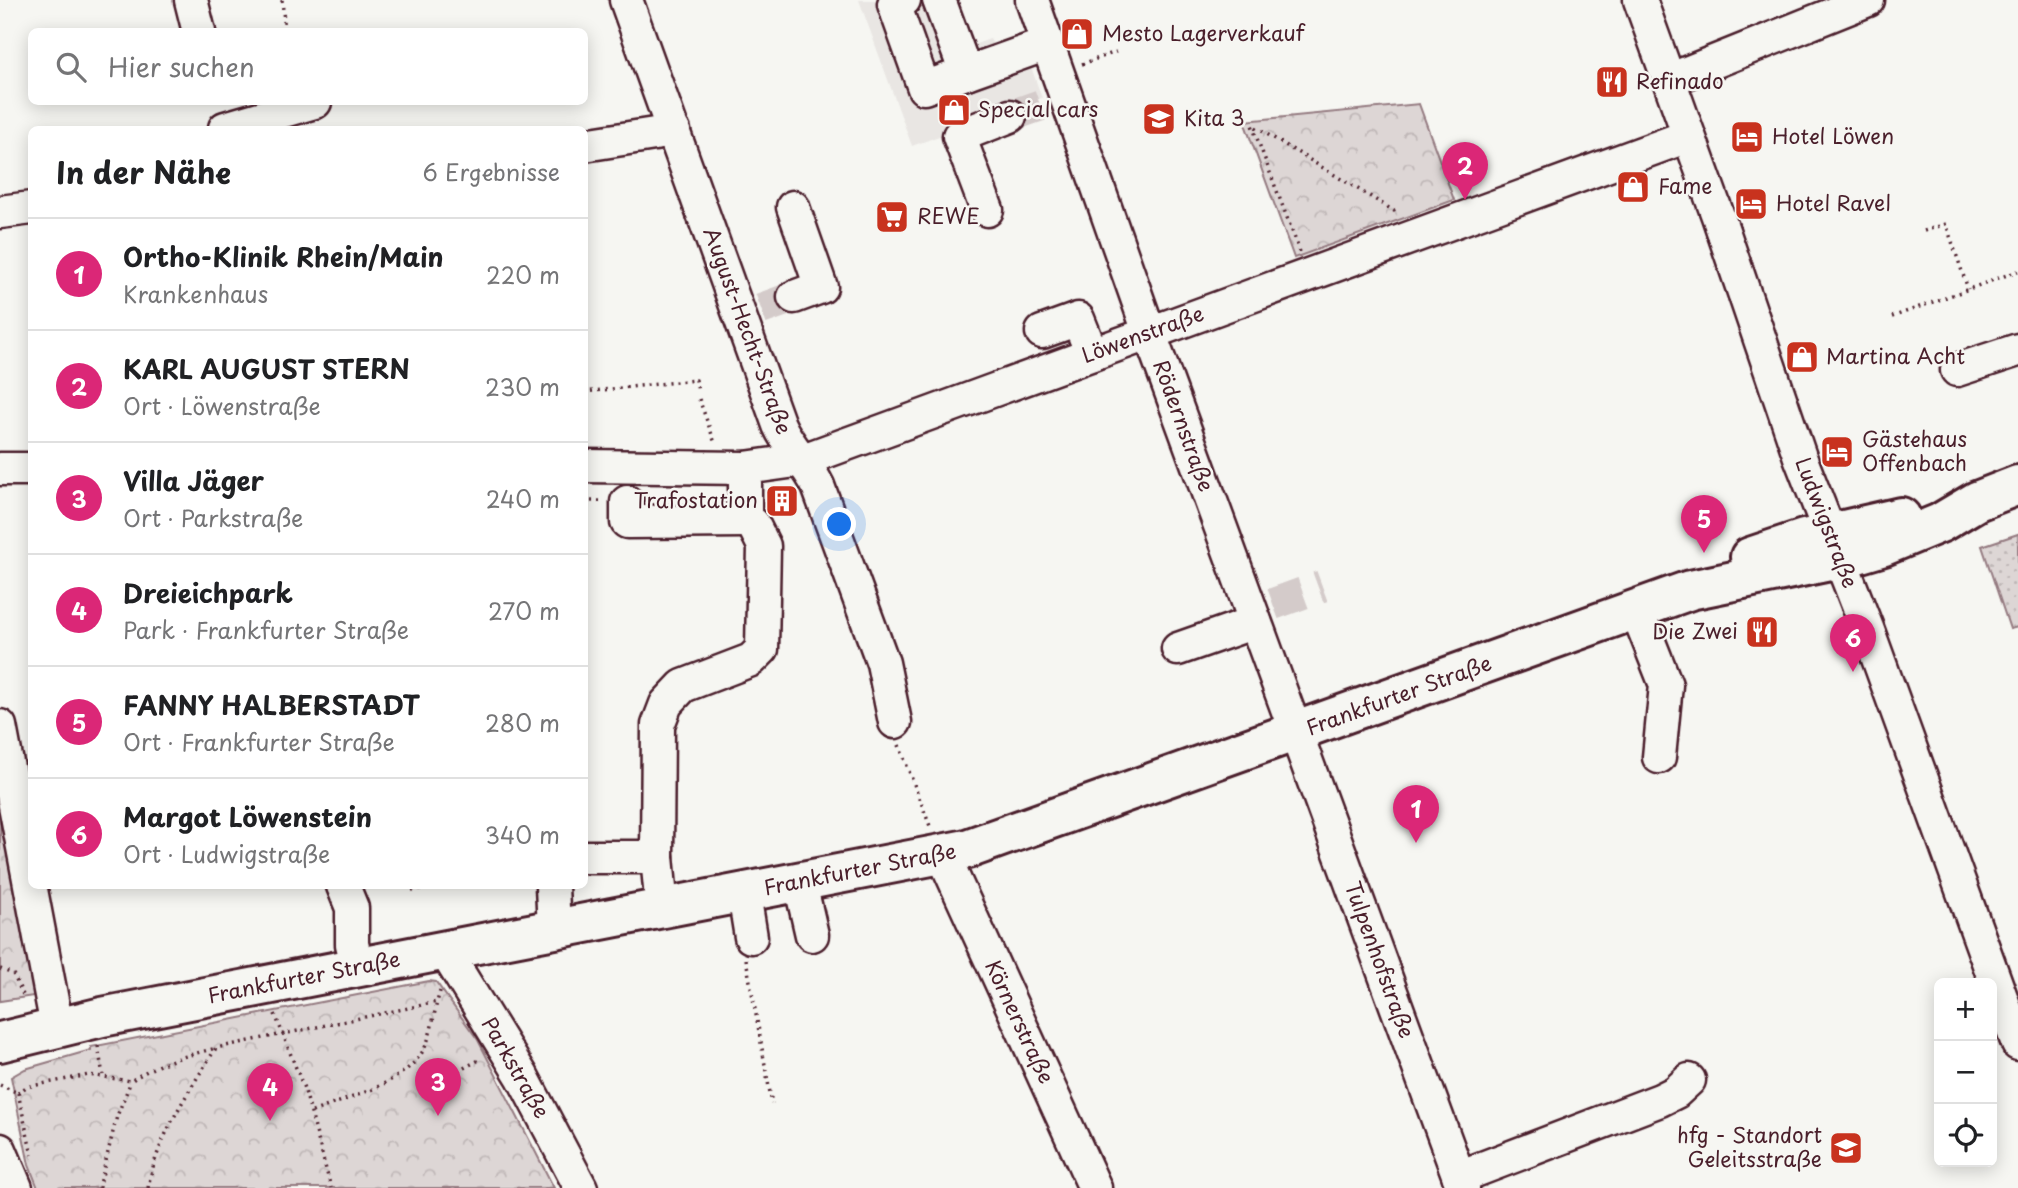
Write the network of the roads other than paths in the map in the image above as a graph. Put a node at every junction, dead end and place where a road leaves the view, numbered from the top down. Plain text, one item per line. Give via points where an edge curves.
1 (191, 0) edge
2 (625, 0) edge
3 (904, 0) edge
4 (939, 0) edge
5 (1032, 0) edge
6 (1640, 0) edge
7 (1868, 0) edge
8 (1799, 13) edge
9 (198, 28) edge
10 (1047, 44) junction
11 (966, 73) junction
12 (1669, 80) junction
13 (300, 105) edge
14 (1010, 116) tunnel mouth
15 (223, 120) edge
16 (674, 131) junction
17 (1688, 136) junction
18 (588, 144) edge
19 (793, 207) dead end
20 (28, 208) edge
21 (987, 210) dead end
22 (0, 212) edge
23 (794, 297) tunnel mouth
24 (1042, 332) dead end
25 (1149, 332) junction
26 (2018, 350) edge
27 (1092, 354) junction
28 (1957, 370) dead end
29 (803, 460) junction
30 (588, 466) edge
31 (736, 468) junction
32 (28, 469) edge
33 (0, 470) edge
34 (2018, 485) edge
35 (627, 502) dead end
36 (745, 521) junction
37 (1835, 546) junction
38 (1636, 610) junction
39 (1260, 612) junction
40 (1178, 649) dead end
41 (895, 722) road end
42 (0, 726) edge
43 (1296, 732) junction
44 (1659, 757) dead end
45 (943, 855) junction
46 (588, 857) edge
47 (657, 857) junction
48 (800, 883) junction
49 (344, 889) edge
50 (552, 889) edge
51 (744, 894) junction
52 (662, 909) junction
53 (554, 930) junction
54 (811, 935) dead end
55 (748, 941) road end
56 (358, 968) junction
57 (444, 969) junction
58 (2009, 988) edge
59 (42, 1017) junction
60 (0, 1042) edge
61 (2018, 1044) edge
62 (1689, 1080) dead end
63 (0, 1150) edge
64 (1461, 1183) edge
65 (16, 1188) edge
66 (581, 1188) edge
67 (1095, 1188) edge

1 - 9 street
2 - 16 street, August-Hecht-Straße
3 - 11 street via 894,4 924,88
4 - 11 street
5 - 10 street, Rödernstraße
6 - 12 street, Ludwigstraße
7 - 8 street
8 - 12 street
10 - 11 street
10 - 25 street, Rödernstraße via 1056,91
12 - 17 street, Ludwigstraße
13 - 15 street
14 - 21 street via 959,136
16 - 18 street
16 - 29 street, August-Hecht-Straße via 751,312 783,436
17 - 25 street, Löwenstraße
17 - 37 street, Ludwigstraße
19 - 23 street via 821,287
20 - 22 street
24 - 27 street via 1078,319
25 - 27 street, Löwenstraße
25 - 39 street, Rödernstraße
26 - 28 street
27 - 29 street, Löwenstraße
29 - 31 street, Löwenstraße
29 - 41 street, August-Hecht-Straße via 818,486 883,663
30 - 31 street, Löwenstraße
31 - 36 street
32 - 33 street
34 - 37 main road, Frankfurter Straße via 1977,501 1934,526
35 - 36 street via 627,522
36 - 47 street via 753,524 764,545 762,649 751,660 682,686 666,704 658,725
37 - 38 main road, Frankfurter Straße via 1725,565 1690,590
37 - 58 street, Ludwigstraße
38 - 43 main road, Frankfurter Straße
38 - 44 street via 1666,685
39 - 40 street
39 - 43 street, Rödernstraße
42 - 59 street
43 - 45 main road, Frankfurter Straße
43 - 64 street, Tulpenhofstraße
45 - 48 main road, Frankfurter Straße
45 - 67 street, Körnerstraße
46 - 47 street
47 - 52 street
48 - 51 main road, Frankfurter Straße
48 - 54 street
49 - 56 street via 352,908 352,944
50 - 53 street
51 - 52 main road, Frankfurter Straße
51 - 55 street
52 - 53 main road, Frankfurter Straße
53 - 57 main road, Frankfurter Straße
56 - 57 main road, Frankfurter Straße
56 - 59 main road, Frankfurter Straße
57 - 66 street, Parkstraße via 522,1076
58 - 61 street, Ludwigstraße
59 - 60 main road, Frankfurter Straße
62 - 64 street via 1660,1100
63 - 65 street

